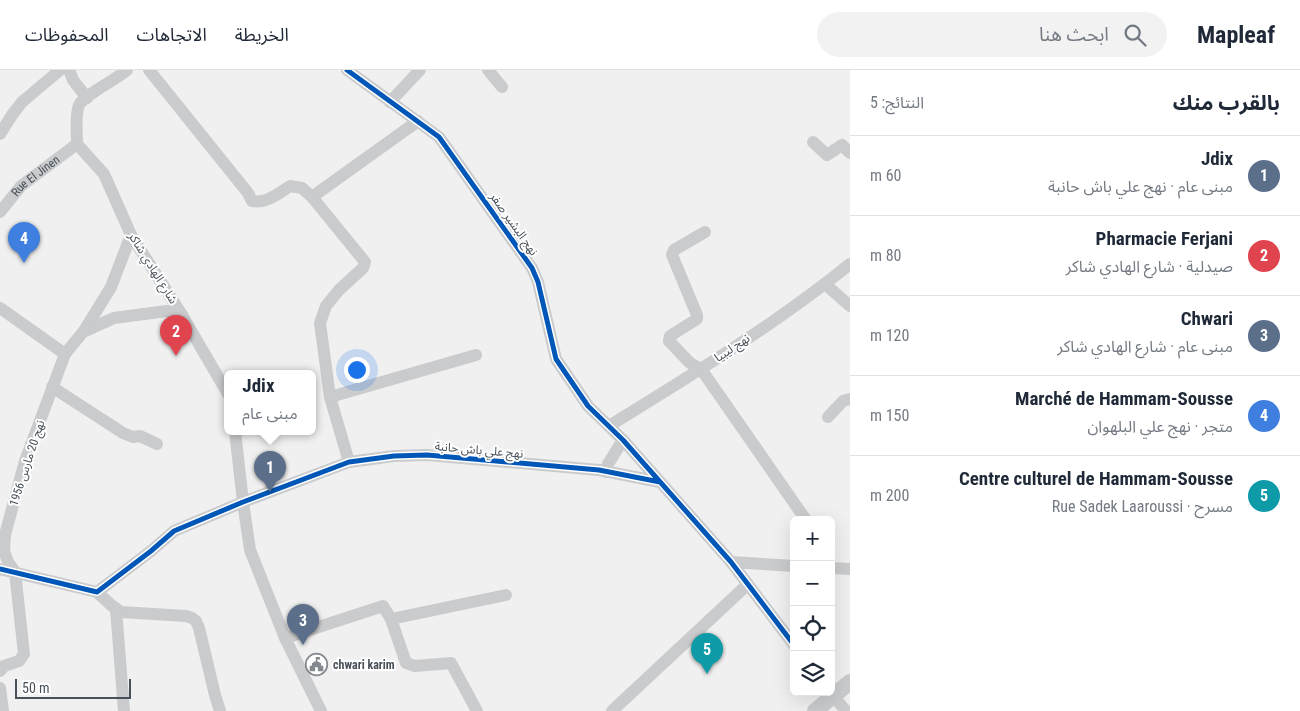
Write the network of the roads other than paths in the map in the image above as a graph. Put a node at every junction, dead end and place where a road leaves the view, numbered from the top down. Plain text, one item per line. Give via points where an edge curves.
1 (60, 70) edge
2 (68, 70) edge
3 (126, 70) edge
4 (149, 70) edge
5 (347, 70) edge
6 (420, 70) edge
7 (488, 70) edge
8 (502, 87) dead end
9 (87, 98) junction
10 (390, 102) junction
11 (418, 121) junction
12 (0, 134) edge
13 (813, 142) dead end
14 (77, 144) junction
15 (850, 153) edge
16 (312, 197) junction
17 (0, 212) edge
18 (705, 232) dead end
19 (132, 235) junction
20 (850, 264) edge
21 (825, 284) junction
22 (850, 306) edge
23 (0, 308) edge
24 (182, 315) junction
25 (83, 332) junction
26 (65, 354) junction
27 (476, 355) dead end
28 (701, 369) junction
29 (224, 387) edge
30 (52, 388) junction
31 (330, 397) junction
32 (850, 399) edge
33 (828, 417) dead end
34 (609, 426) junction
35 (235, 435) edge
36 (623, 440) junction
37 (157, 444) dead end
38 (349, 462) junction
39 (606, 472) junction
40 (660, 482) junction
41 (243, 502) junction
42 (803, 516) edge
43 (731, 562) junction
44 (790, 566) edge
45 (0, 569) edge
46 (15, 572) junction
47 (748, 585) junction
48 (97, 592) junction
49 (506, 596) dead end
50 (116, 609) junction
51 (391, 619) junction
52 (286, 638) junction
53 (790, 640) edge
54 (0, 671) edge
55 (850, 682) edge
56 (0, 688) edge
57 (835, 691) edge
58 (829, 696) edge
59 (833, 696) edge
60 (3, 711) edge
61 (124, 711) edge
62 (220, 711) edge
63 (321, 711) edge
64 (477, 711) edge
65 (612, 711) edge
66 (815, 711) edge
67 (846, 711) edge

1 - 12 street via 22,102
2 - 9 street
3 - 9 street
4 - 16 street via 252,201 267,200 290,186 302,188
5 - 10 street, نهج البشير صفر
6 - 10 street
7 - 8 street
9 - 14 street via 80,105
10 - 11 street, نهج البشير صفر
11 - 16 street
11 - 34 street, نهج البشير صفر via 439,137 528,261 538,282 556,359 588,406
13 - 15 street via 827,155 842,144
14 - 17 street, Rue El Jinen via 21,186
14 - 19 street, شارع الهادي شاكر via 104,174
16 - 31 street via 365,262 326,306 320,323
18 - 28 street via 674,250 672,256 697,319 670,336 670,341 690,363
19 - 24 street, شارع الهادي شاكر
19 - 25 street, نهج 20 مارس 1956 via 111,287
20 - 21 street, نهج ليبيا
21 - 22 street
21 - 28 street, نهج ليبيا
23 - 26 street
24 - 25 street via 167,311 135,314 114,318
24 - 29 street, شارع الهادي شاكر
25 - 26 street, نهج 20 مارس 1956
26 - 30 street, نهج 20 مارس 1956
27 - 31 street
28 - 34 street, نهج ليبيا
28 - 42 street
30 - 37 street via 123,433
30 - 46 street, نهج 20 مارس 1956 via 25,461 5,536 4,551
31 - 38 street
32 - 33 street via 843,401
34 - 36 street, نهج البشير صفر
35 - 41 street
36 - 39 street
36 - 40 street, نهج البشير صفر
38 - 39 street, نهج علي باش حانبة via 427,455
38 - 41 street, نهج علي باش حانبة
39 - 40 street, نهج علي باش حانبة
40 - 43 street, نهج البشير صفر
41 - 48 street, نهج علي باش حانبة via 174,531
41 - 52 street via 250,550
43 - 44 street
43 - 47 street, نهج البشير صفر
45 - 46 street
46 - 48 street
46 - 54 street via 24,654 19,661 4,666
47 - 53 street, نهج البشير صفر
47 - 65 street
48 - 50 street
49 - 51 street
50 - 61 street
50 - 62 street via 186,616 196,621
51 - 52 street via 385,608 380,606
51 - 64 street via 406,663 415,666 451,663
52 - 63 street
55 - 57 street
56 - 60 street
58 - 66 street
59 - 67 street

